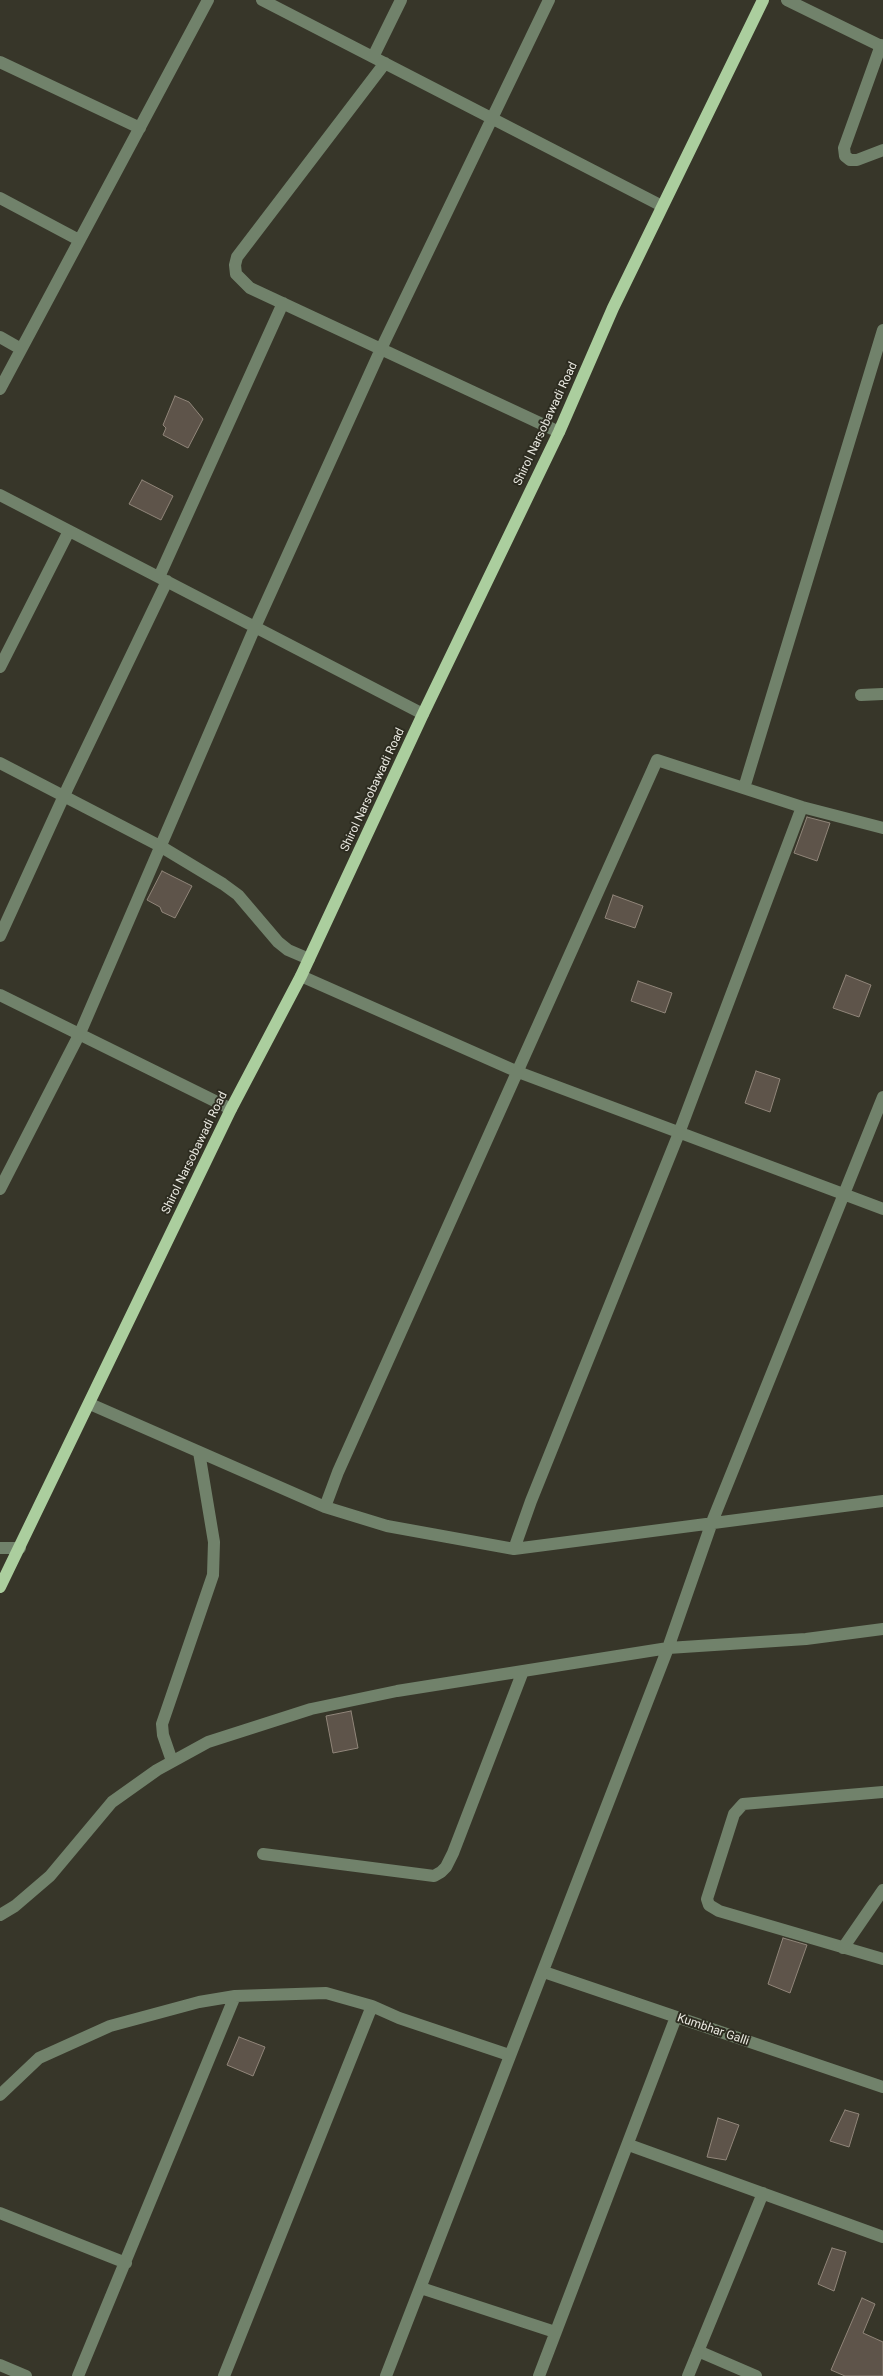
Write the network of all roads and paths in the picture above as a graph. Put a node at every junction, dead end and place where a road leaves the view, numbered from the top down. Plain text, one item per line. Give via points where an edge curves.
1 (208, 0) edge
2 (262, 0) edge
3 (402, 0) edge
4 (549, 0) edge
5 (763, 0) edge
6 (787, 0) edge
7 (882, 46) edge
8 (373, 57) junction
9 (0, 62) edge
10 (385, 63) junction
11 (494, 118) junction
12 (140, 128) junction
13 (883, 150) edge
14 (0, 198) edge
15 (662, 206) junction
16 (80, 240) junction
17 (283, 303) junction
18 (883, 330) edge
19 (0, 337) edge
20 (21, 349) junction
21 (381, 349) junction
22 (0, 389) edge
23 (558, 432) junction
24 (0, 495) edge
25 (69, 531) junction
26 (163, 579) junction
27 (255, 627) junction
28 (0, 667) edge
29 (883, 694) edge
30 (862, 695) dead end
31 (423, 714) junction
32 (0, 763) edge
33 (744, 788) junction
34 (64, 797) junction
35 (802, 807) junction
36 (883, 828) edge
37 (160, 846) junction
38 (0, 936) edge
39 (309, 959) junction
40 (301, 976) junction
41 (0, 995) edge
42 (80, 1033) junction
43 (518, 1072) junction
44 (883, 1097) edge
45 (232, 1109) junction
46 (679, 1133) junction
47 (0, 1189) edge
48 (844, 1194) junction
49 (883, 1209) edge
50 (90, 1404) junction
51 (198, 1452) junction
52 (883, 1501) edge
53 (325, 1507) junction
54 (712, 1522) junction
55 (0, 1548) edge
56 (20, 1548) junction
57 (514, 1549) junction
58 (0, 1587) edge
59 (883, 1629) edge
60 (668, 1648) junction
61 (523, 1671) junction
62 (172, 1762) junction
63 (883, 1792) edge
64 (263, 1854) dead end
65 (883, 1890) edge
66 (0, 1915) edge
67 (843, 1948) junction
68 (883, 1959) edge
69 (544, 1972) junction
70 (235, 1996) junction
71 (372, 2006) junction
72 (676, 2017) junction
73 (509, 2055) junction
74 (883, 2087) edge
75 (1, 2092) edge
76 (629, 2145) junction
77 (763, 2193) junction
78 (0, 2213) edge
79 (883, 2237) edge
80 (126, 2263) junction
81 (421, 2288) junction
82 (555, 2332) junction
83 (698, 2351) junction
84 (0, 2365) edge
85 (26, 2376) edge
86 (78, 2376) edge
87 (224, 2376) edge
88 (386, 2376) edge
89 (539, 2376) edge
90 (688, 2376) edge
91 (756, 2376) edge

1 - 12 street
2 - 8 street
3 - 8 street
4 - 11 street
5 - 15 main road, Shirol Narsobawadi Road
6 - 7 street
7 - 13 street via 844,148 845,156 850,160
8 - 10 street
9 - 12 street
10 - 11 street
10 - 17 street via 237,257 234,265 241,281
11 - 15 street
11 - 21 street
12 - 16 street
14 - 16 street
15 - 23 main road, Shirol Narsobawadi Road
16 - 20 street
17 - 21 street
17 - 26 street
18 - 33 street
19 - 20 street
20 - 22 street
21 - 23 street
21 - 27 street
23 - 31 main road, Shirol Narsobawadi Road
24 - 25 street
25 - 26 street
25 - 28 street
26 - 27 street
26 - 34 street
27 - 31 street
27 - 37 street
29 - 30 street
31 - 39 main road, Shirol Narsobawadi Road
32 - 34 street
33 - 35 street
33 - 43 street via 657,760
34 - 37 street
34 - 38 street
35 - 36 street
35 - 46 street
37 - 39 street via 238,895 278,942
37 - 42 street
39 - 40 main road, Shirol Narsobawadi Road
40 - 43 street
40 - 45 main road, Shirol Narsobawadi Road
41 - 42 street
42 - 45 street
42 - 47 street
43 - 46 street
43 - 53 street
44 - 48 street
45 - 50 main road, Shirol Narsobawadi Road
46 - 48 street
46 - 57 street
48 - 49 street
48 - 54 street
50 - 51 street
50 - 56 main road, Shirol Narsobawadi Road
51 - 53 street
51 - 62 street via 214,1542 213,1575 162,1724
52 - 54 street
53 - 57 street via 387,1526
54 - 57 street
54 - 60 street
55 - 56 street
56 - 58 main road, Shirol Narsobawadi Road
59 - 60 street via 806,1639
60 - 61 street
60 - 69 street
61 - 62 street via 397,1691 311,1709 208,1742
61 - 64 street via 453,1853 441,1872 434,1876
62 - 66 street via 112,1802 50,1876
63 - 67 street via 743,1804 734,1814 707,1899 709,1905 719,1912
65 - 67 street
67 - 68 street
69 - 72 street, Kumbhar Galli
69 - 73 street
70 - 71 street via 326,1993
70 - 75 street via 199,2002 110,2026 39,2058
70 - 80 street
71 - 73 street
71 - 87 street
72 - 74 street, Kumbhar Galli
72 - 76 street
73 - 81 street
76 - 77 street
76 - 82 street
77 - 79 street
77 - 83 street
78 - 80 street
80 - 86 street
81 - 82 street
81 - 88 street
82 - 89 street
83 - 90 street
83 - 91 street
84 - 85 street

